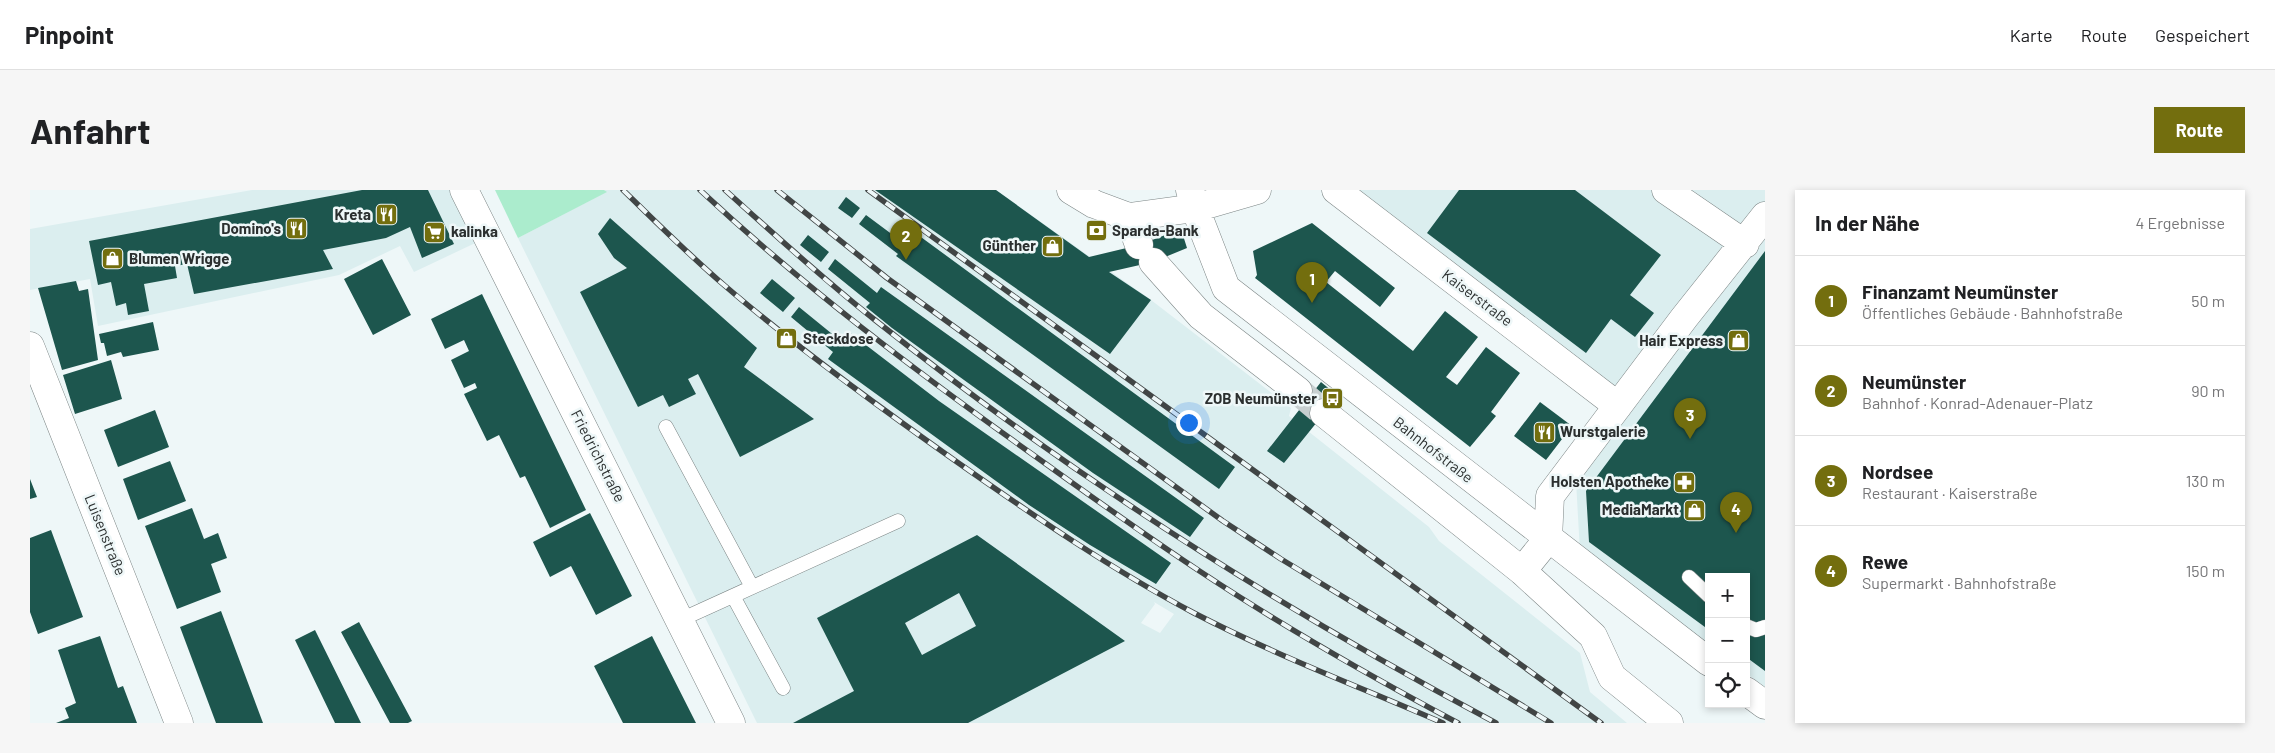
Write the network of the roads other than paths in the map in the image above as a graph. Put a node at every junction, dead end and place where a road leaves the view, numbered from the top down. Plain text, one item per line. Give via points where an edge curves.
1 (464, 190) edge
2 (1071, 190) edge
3 (1257, 190) edge
4 (1336, 190) edge
5 (1666, 190) edge
6 (1192, 199) edge
7 (1765, 216) edge
8 (1129, 217) junction
9 (1745, 244) junction
10 (30, 346) edge
11 (1298, 391) tunnel mouth
12 (1618, 406) junction
13 (1324, 413) tunnel mouth
14 (666, 427) dead end
15 (898, 520) dead end
16 (1548, 539) junction
17 (1522, 571) junction
18 (1689, 577) dead end
19 (752, 587) junction
20 (1705, 592) edge
21 (733, 596) junction
22 (680, 620) junction
23 (1765, 627) edge
24 (1750, 628) edge
25 (1705, 659) edge
26 (783, 688) dead end
27 (1750, 694) edge
28 (1765, 705) edge
29 (179, 723) edge
30 (730, 723) edge
31 (1669, 723) edge

1 - 22 street, Friedrichstraße
2 - 8 street via 1094,204
3 - 6 street
4 - 12 street, Kaiserstraße
5 - 9 street
6 - 8 street
6 - 16 street, Bahnhofstraße via 1226,288
7 - 9 street
8 - 11 street via 1146,254 1201,316
9 - 12 street
10 - 29 street, Luisenstraße
12 - 16 street via 1550,496
13 - 17 street
14 - 19 lane
15 - 19 lane
16 - 17 street
16 - 25 street, Bahnhofstraße
17 - 31 street via 1593,636 1612,676
18 - 20 lane
19 - 21 lane
21 - 22 lane
21 - 26 lane
22 - 30 street, Friedrichstraße
23 - 24 lane via 1756,630
27 - 28 street

